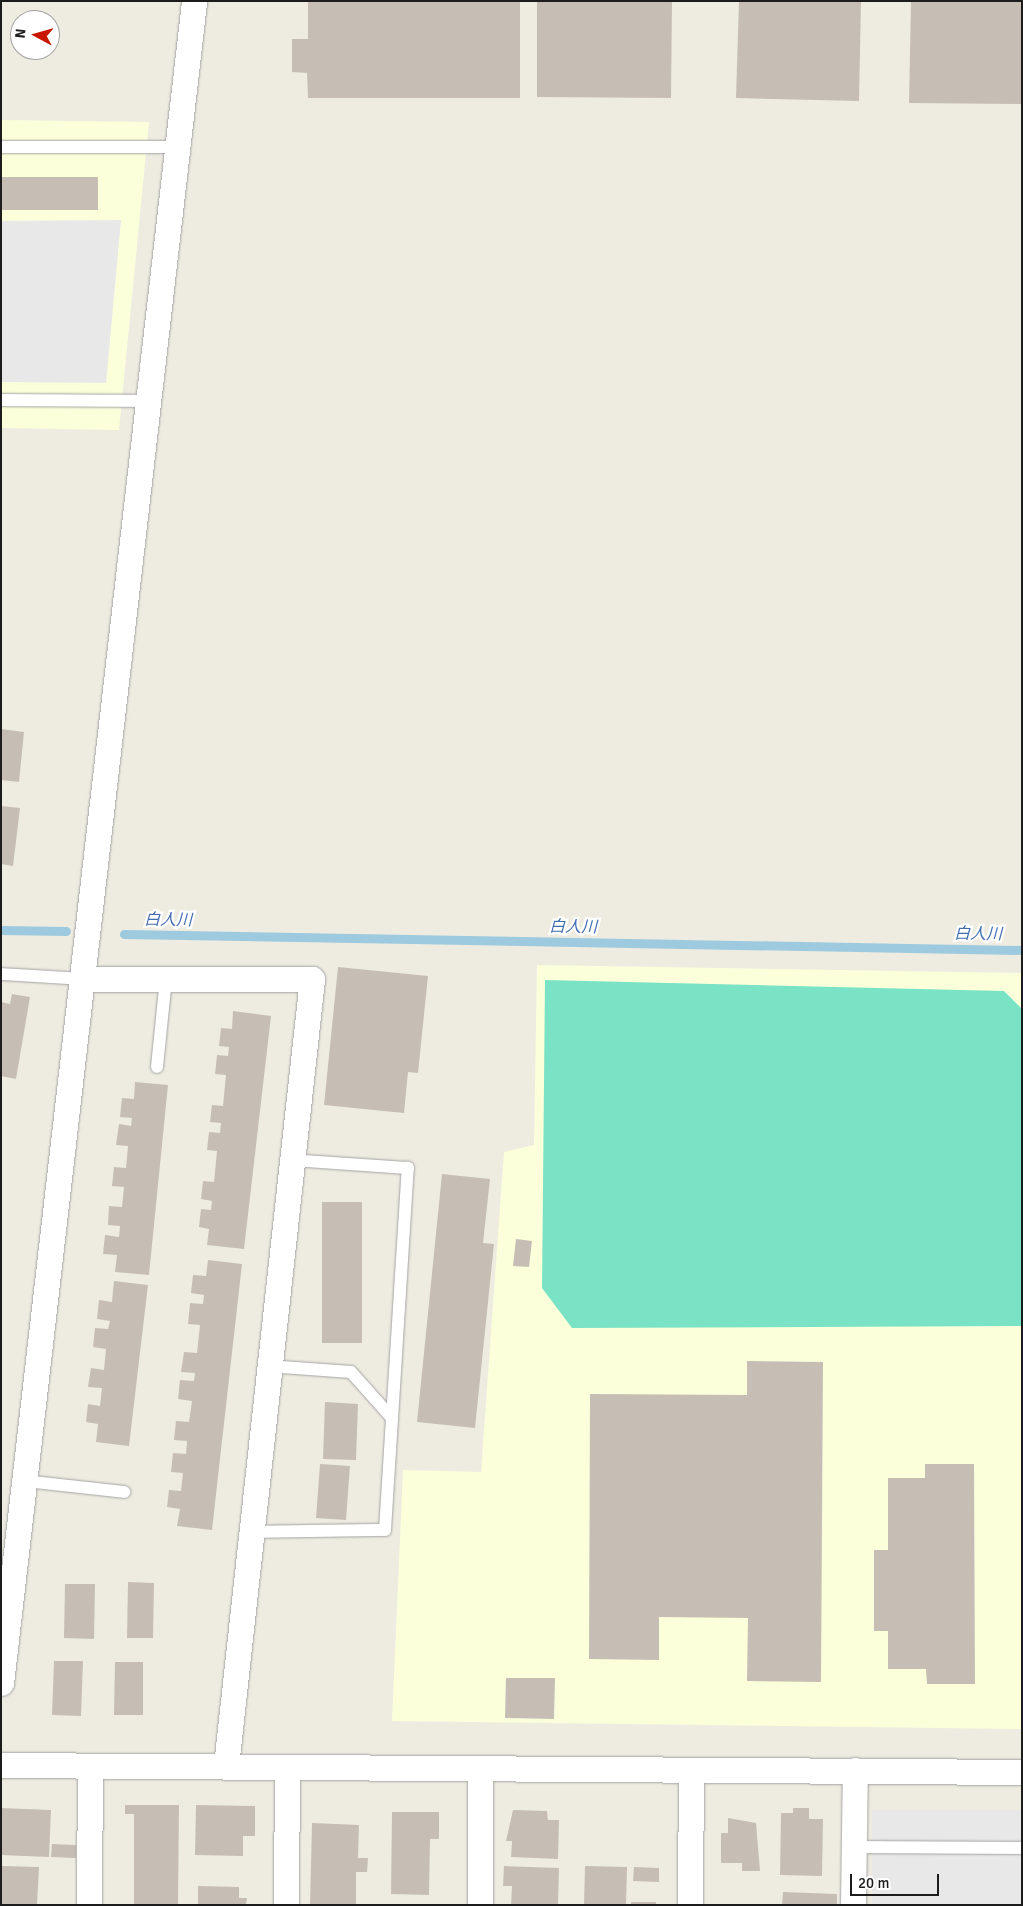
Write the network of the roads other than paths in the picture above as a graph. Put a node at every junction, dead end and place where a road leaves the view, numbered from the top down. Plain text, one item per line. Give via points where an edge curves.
1 (194, 1) edge
2 (1, 147) edge
3 (177, 147) junction
4 (1, 400) edge
5 (148, 401) junction
6 (1, 974) edge
7 (82, 979) junction
8 (166, 979) junction
9 (157, 1067) dead end
10 (291, 1160) junction
11 (268, 1366) junction
12 (392, 1418) junction
13 (24, 1482) junction
14 (124, 1492) dead end
15 (250, 1532) junction
16 (1, 1683) edge
17 (1, 1765) edge
18 (90, 1766) junction
19 (226, 1766) junction
20 (287, 1767) junction
21 (480, 1768) junction
22 (855, 1770) junction
23 (691, 1771) junction
24 (1022, 1772) edge
25 (854, 1847) junction
26 (1022, 1848) edge
27 (89, 1905) edge
28 (286, 1905) edge
29 (480, 1905) edge
30 (690, 1905) edge
31 (853, 1905) edge

1 - 3 street
2 - 3 lane
3 - 5 street
4 - 5 lane
5 - 7 street
6 - 7 lane
7 - 8 street
7 - 13 street
8 - 9 lane
8 - 10 street via 312,979
10 - 11 street
10 - 12 lane via 408,1168
11 - 12 lane via 352,1372
11 - 15 street
12 - 15 lane via 385,1530
13 - 14 lane
13 - 16 street
15 - 19 street
17 - 18 street
18 - 19 street
18 - 27 street
19 - 20 street
20 - 21 street
20 - 28 street
21 - 23 street
21 - 29 street
22 - 23 street
22 - 24 street
22 - 25 street
23 - 30 street
25 - 26 lane
25 - 31 street

